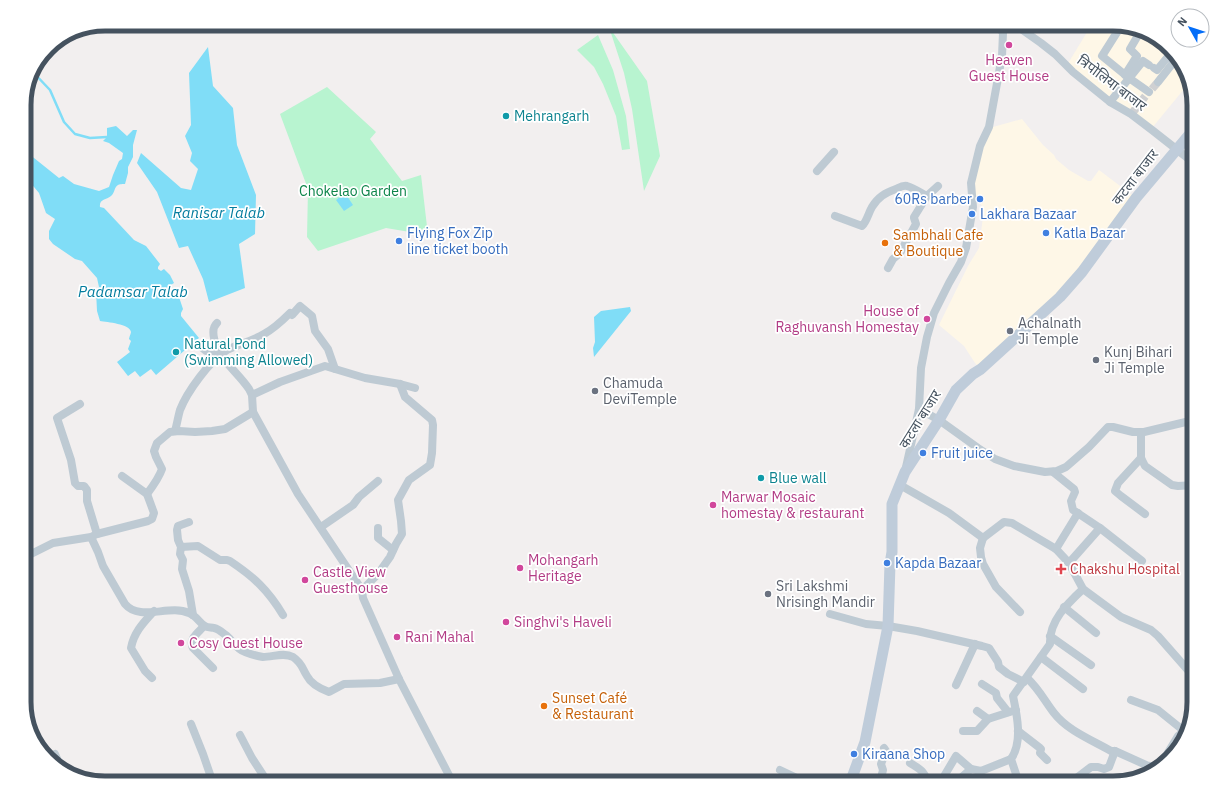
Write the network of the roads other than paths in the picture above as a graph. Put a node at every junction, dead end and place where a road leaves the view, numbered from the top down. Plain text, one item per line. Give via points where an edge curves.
1 (1002, 31) edge
2 (1024, 31) edge
3 (1117, 32) edge
4 (1138, 36) edge
5 (1169, 56) edge
6 (1146, 63) junction
7 (1173, 63) edge
8 (1127, 76) junction
9 (1158, 82) tunnel mouth
10 (1149, 92) dead end
11 (1110, 102) junction
12 (1187, 137) edge
13 (1176, 150) junction
14 (834, 152) dead end
15 (1187, 158) edge
16 (817, 170) dead end
17 (938, 186) dead end
18 (927, 196) junction
19 (835, 216) dead end
20 (888, 268) dead end
21 (217, 323) dead end
22 (201, 347) dead end
23 (220, 355) junction
24 (335, 369) junction
25 (400, 384) junction
26 (415, 388) dead end
27 (252, 394) junction
28 (80, 404) dead end
29 (919, 409) junction
30 (253, 412) junction
31 (939, 420) junction
32 (1187, 422) edge
33 (175, 431) junction
34 (1141, 432) junction
35 (1140, 458) junction
36 (905, 472) junction
37 (1053, 472) junction
38 (122, 476) dead end
39 (378, 481) dead end
40 (900, 485) junction
41 (1187, 485) edge
42 (147, 494) junction
43 (1078, 513) junction
44 (1145, 514) dead end
45 (189, 522) dead end
46 (321, 527) junction
47 (378, 528) dead end
48 (1100, 528) junction
49 (94, 536) junction
50 (983, 538) junction
51 (181, 547) junction
52 (1056, 549) junction
53 (393, 550) junction
54 (31, 553) edge
55 (1142, 561) dead end
56 (1069, 563) junction
57 (1083, 589) junction
58 (362, 590) junction
59 (1064, 607) junction
60 (154, 611) junction
61 (1020, 612) dead end
62 (830, 614) dead end
63 (193, 615) junction
64 (283, 615) dead end
65 (204, 626) junction
66 (888, 626) junction
67 (1096, 633) dead end
68 (1050, 636) junction
69 (975, 644) junction
70 (1041, 657) junction
71 (1091, 665) dead end
72 (213, 668) dead end
73 (1187, 669) edge
74 (152, 678) dead end
75 (399, 679) junction
76 (1025, 680) junction
77 (982, 684) dead end
78 (956, 685) dead end
79 (1083, 688) dead end
80 (1131, 700) dead end
81 (977, 711) dead end
82 (1012, 711) junction
83 (988, 720) junction
84 (191, 724) dead end
85 (1182, 728) edge
86 (963, 731) dead end
87 (1018, 731) junction
88 (240, 735) dead end
89 (1175, 741) edge
90 (884, 748) dead end
91 (1115, 751) junction
92 (1169, 751) edge
93 (55, 754) dead end
94 (57, 758) edge
95 (1011, 758) junction
96 (1047, 760) dead end
97 (910, 763) dead end
98 (1148, 766) edge
99 (971, 769) junction
100 (780, 770) dead end
101 (211, 776) edge
102 (264, 776) edge
103 (449, 776) edge
104 (793, 776) edge
105 (853, 776) edge
106 (882, 776) edge
107 (926, 776) edge
108 (944, 776) edge
109 (964, 776) edge
110 (1017, 776) edge
111 (1079, 776) edge

1 - 29 street via 1002,56 989,127 980,146 971,183 973,207 966,248 932,320 921,368
2 - 11 street, त्रिपोलिया बाजार via 1046,46
3 - 8 street via 1102,56
4 - 6 street via 1130,50
5 - 6 street via 1157,70
6 - 8 street
7 - 9 street
8 - 10 street
8 - 11 street
11 - 13 street, त्रिपोलिया बाजार via 1132,113
12 - 13 street, कटला बाजार
13 - 15 street, त्रिपोलिया बाजार
13 - 31 street, कटला बाजार via 1136,198 1082,272 1060,297 956,390
14 - 16 street
17 - 18 street
18 - 19 street via 907,186 885,192 875,202 862,226
18 - 20 street via 914,218 916,224 902,250
21 - 23 street via 213,334
22 - 23 street
23 - 24 street via 263,335 290,313 292,315 300,306 312,316 315,331 328,349
23 - 27 street
23 - 33 street via 193,388 180,410
24 - 25 street via 365,378
24 - 27 street via 323,366
25 - 26 street
25 - 53 street via 405,397 432,420 432,454 430,465 410,480 398,500 402,534
27 - 30 street
28 - 49 street via 57,418 71,460 75,482 87,490
29 - 31 street
29 - 36 street
30 - 33 street via 225,430
30 - 46 street via 298,494
31 - 36 street, कटला बाजार
31 - 37 street via 995,459 1026,469
32 - 34 street
33 - 42 street via 157,443 154,451 162,468
34 - 35 street
34 - 37 street via 1108,427 1070,463
35 - 41 street via 1145,466 1172,485
35 - 44 street via 1118,483 1115,491
36 - 40 street, कटला बाजार
37 - 43 street via 1074,489 1071,504
38 - 42 street
39 - 46 street via 353,505
40 - 50 street via 949,513
40 - 66 street, कटला बाजार via 892,504
42 - 49 street via 154,513 152,519
43 - 48 street
43 - 52 street
45 - 51 street via 177,528
46 - 58 street
47 - 53 street via 378,538
48 - 55 street
48 - 56 street
49 - 54 street via 53,543
49 - 60 street via 103,566 128,608 136,611
50 - 52 street via 1004,522
50 - 61 street via 980,548 983,564 996,587
51 - 63 street via 182,569
51 - 64 street via 198,546 220,560 230,561 266,590
52 - 56 street
53 - 58 street via 378,574
56 - 57 street
57 - 59 street
57 - 73 street via 1121,617 1151,630
58 - 75 street via 363,598
59 - 67 street
59 - 68 street
60 - 63 street via 172,609
60 - 74 street via 139,628 131,648
62 - 66 street via 866,624
63 - 65 street
65 - 72 street via 191,640 191,644
65 - 75 street via 220,631 240,650 261,657 288,655 295,658 315,685 330,692 344,684 380,683
66 - 69 street
66 - 105 street, कटला बाजार via 865,742
68 - 70 street via 1050,644
68 - 71 street
69 - 76 street via 989,648 999,667 1008,674
69 - 78 street
70 - 76 street
70 - 79 street
75 - 103 street
76 - 82 street via 1013,696
76 - 91 street via 1037,688 1063,722 1088,739
77 - 82 street via 996,693 997,698
80 - 85 street via 1158,710
81 - 83 street
82 - 83 street
82 - 87 street
83 - 86 street via 977,731
84 - 101 street
87 - 95 street via 1016,749
87 - 96 street via 1041,749 1040,753
88 - 102 street
89 - 92 street
90 - 106 street via 886,751 881,764
91 - 98 street
91 - 111 street via 1109,767 1091,767
93 - 94 street
95 - 99 street via 981,771
95 - 110 street
97 - 107 street
99 - 108 street via 956,756
99 - 109 street
100 - 104 street

